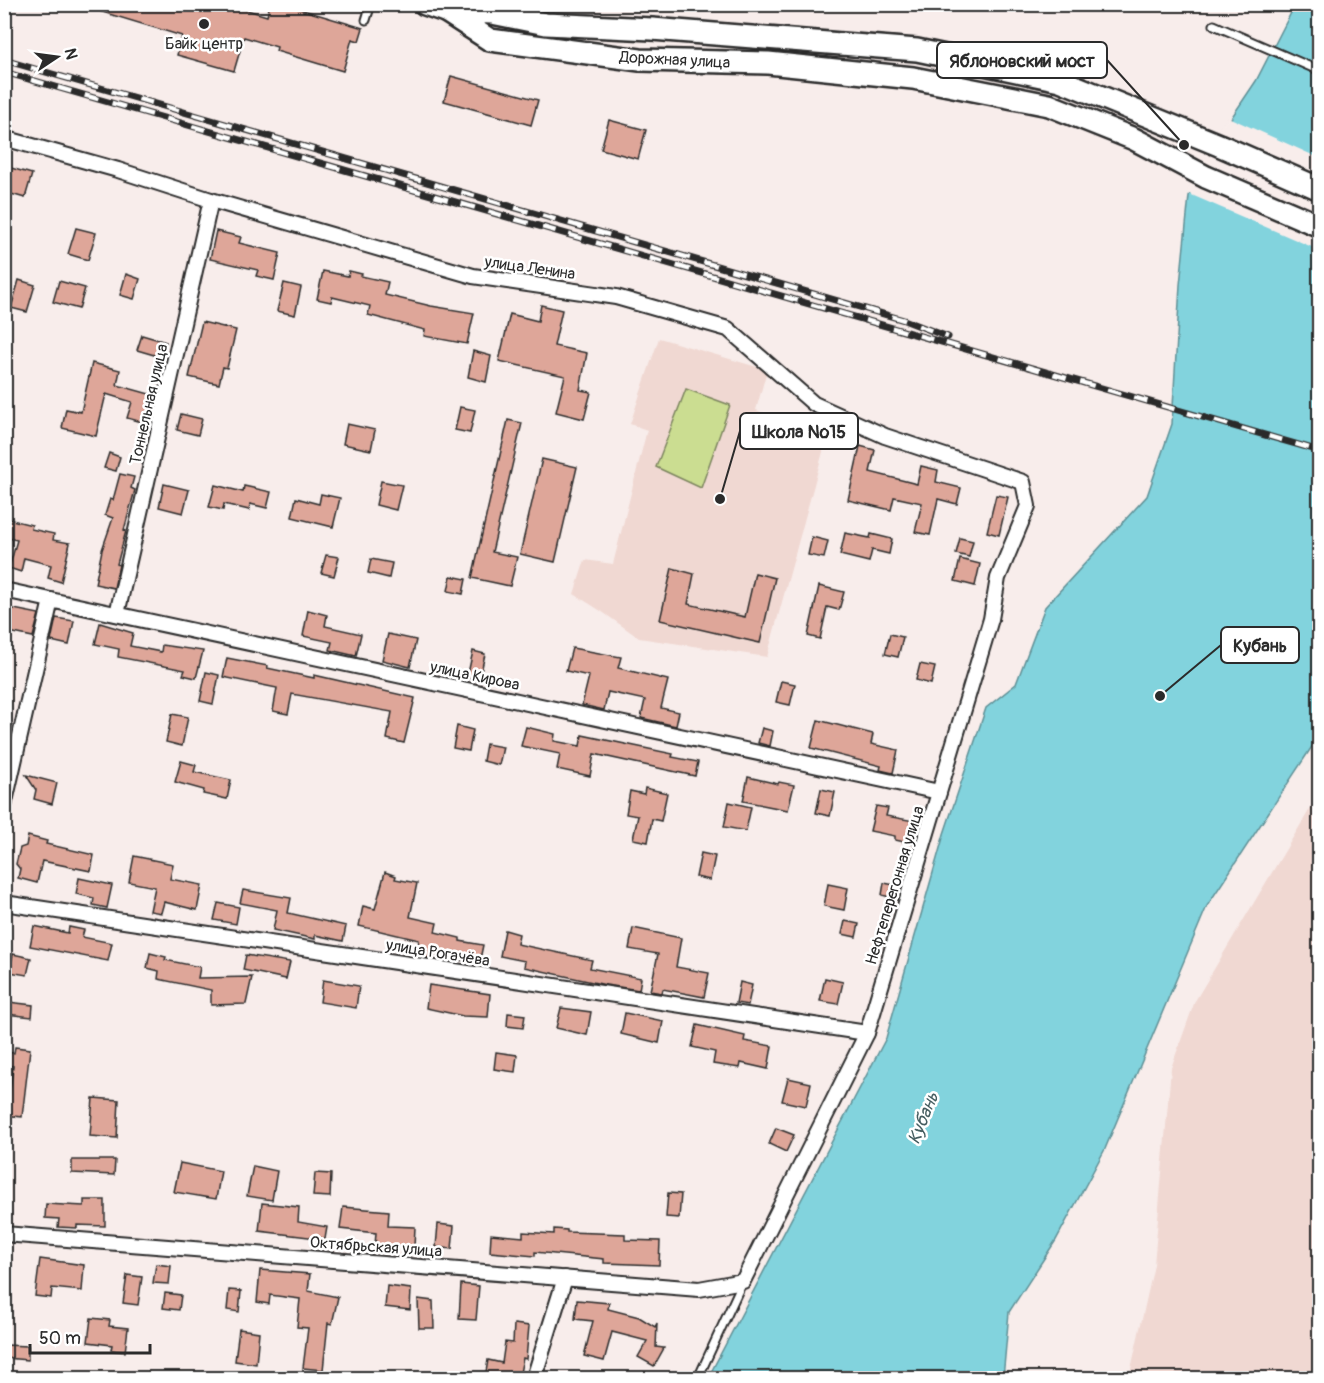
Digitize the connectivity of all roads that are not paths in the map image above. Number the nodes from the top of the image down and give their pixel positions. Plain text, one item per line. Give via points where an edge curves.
1 (371, 4) edge
2 (435, 8) edge
3 (366, 20) dead end
4 (1214, 24) dead end
5 (1320, 71) edge
6 (4, 138) edge
7 (1320, 189) edge
8 (211, 200) junction
9 (1320, 226) edge
10 (1023, 482) joint
11 (4, 590) edge
12 (51, 600) junction
13 (117, 614) junction
14 (939, 792) junction
15 (4, 806) edge
16 (4, 903) edge
17 (867, 1034) junction
18 (4, 1234) edge
19 (565, 1278) junction
20 (743, 1281) junction
21 (534, 1378) edge
22 (698, 1378) edge

1 - 3 lane
2 - 7 main road, Дорожная улица via 492,13 546,24 917,50 1059,80
2 - 9 main road, Дорожная улица via 490,40 640,60 768,63 913,78 1049,105 1134,139 1206,177
4 - 5 lane
6 - 8 street, улица Ленина
8 - 10 street, улица Ленина via 473,276 616,297 728,329 814,404 885,436
8 - 13 street, Тоннельная улица
10 - 14 street, Нефтеперегонная улица via 1028,506 998,578 991,619
11 - 12 street, улица Кирова
12 - 13 street, улица Кирова
12 - 15 street
13 - 14 street, улица Кирова
14 - 17 street, Нефтеперегонная улица
16 - 17 street, улица Рогачёва
17 - 20 street, Нефтеперегонная улица
18 - 19 street, Октябрьская улица
19 - 20 street, Октябрьская улица via 699,1289
19 - 21 street
20 - 22 lane

